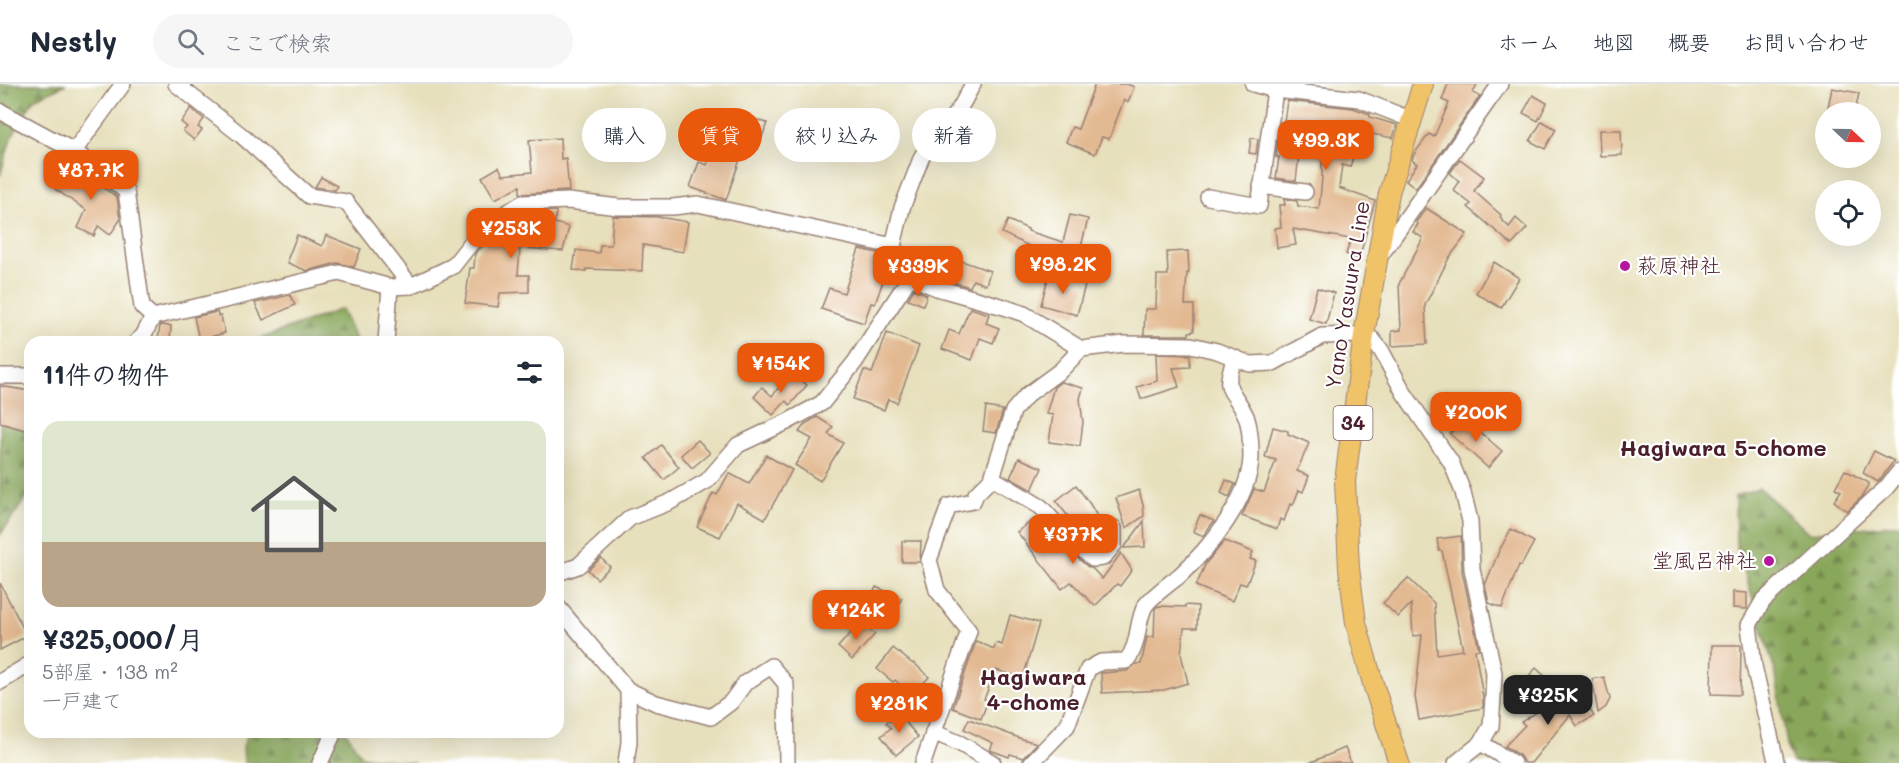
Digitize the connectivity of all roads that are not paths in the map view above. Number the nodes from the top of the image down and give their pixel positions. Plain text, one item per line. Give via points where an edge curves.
1 (123, 84) edge
2 (176, 84) edge
3 (973, 84) edge
4 (1253, 84) edge
5 (1423, 84) edge
6 (1500, 84) edge
7 (1275, 90) junction
8 (1336, 90) edge
9 (0, 111) edge
10 (1412, 120) junction
11 (74, 151) junction
12 (1261, 186) junction
13 (1305, 192) dead end
14 (1208, 197) dead end
15 (893, 246) junction
16 (1376, 262) junction
17 (910, 277) junction
18 (411, 286) junction
19 (390, 287) junction
20 (153, 317) junction
21 (1364, 335) junction
22 (143, 336) edge
23 (386, 336) edge
24 (1081, 349) junction
25 (1235, 358) junction
26 (0, 376) edge
27 (24, 376) edge
28 (1899, 472) edge
29 (992, 478) junction
30 (1113, 528) dead end
31 (564, 571) edge
32 (564, 615) edge
33 (24, 668) edge
34 (0, 682) edge
35 (628, 690) junction
36 (933, 732) junction
37 (331, 738) edge
38 (1480, 743) junction
39 (1776, 761) dead end
40 (320, 763) edge
41 (626, 763) edge
42 (787, 763) edge
43 (923, 763) edge
44 (993, 763) edge
45 (1031, 763) edge
46 (1399, 763) edge
47 (1456, 763) edge
48 (1513, 763) edge

1 - 11 street
2 - 18 street via 309,196 346,202
3 - 15 street via 960,108 922,156 902,208
4 - 7 street
5 - 10 main road, Yano Yasuura Line / 34
6 - 16 street
7 - 8 street
7 - 12 street
8 - 10 street
9 - 11 street
10 - 16 main road, Yano Yasuura Line / 34 via 1389,194
11 - 20 street via 126,190 142,307
12 - 13 street
12 - 14 street via 1258,206
15 - 17 street
15 - 18 street via 698,204 619,207 568,201 522,203 483,228 453,266
16 - 21 main road, Yano Yasuura Line / 34
17 - 24 street via 1018,312
17 - 31 street via 855,362 822,403 738,445 707,481 630,518 578,566
18 - 19 street
19 - 20 street via 339,273
19 - 23 street
20 - 22 street
21 - 25 street via 1322,336 1273,363 1250,364
21 - 38 street via 1381,350 1450,462 1463,492 1470,521 1472,569 1494,673 1491,726
21 - 46 main road, Yano Yasuura Line / 34 via 1345,481 1349,568 1356,623
24 - 25 street via 1124,344 1191,345
24 - 29 street via 1012,411
25 - 45 street via 1227,378 1246,418 1251,458 1243,491 1220,533 1145,606 1132,654 1126,661 1101,662 1088,669 1067,726
26 - 27 street
28 - 39 street via 1763,602 1749,625 1754,666
29 - 30 street via 1041,507 1093,559 1103,558 1114,545
29 - 36 street via 973,501 949,506 929,560 937,590 969,631
32 - 35 street
33 - 34 street
35 - 41 street via 630,742
35 - 42 street via 656,703 711,717 731,702 745,683 771,666 786,684
36 - 43 street
36 - 44 street
37 - 40 street
38 - 47 street
38 - 48 street

